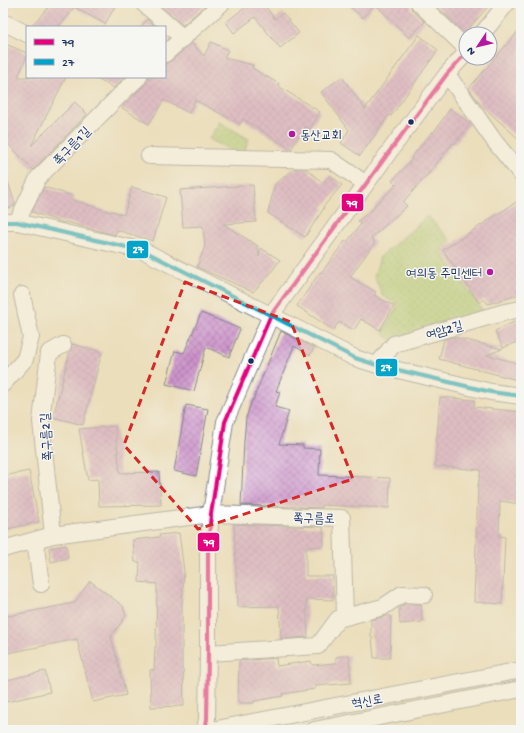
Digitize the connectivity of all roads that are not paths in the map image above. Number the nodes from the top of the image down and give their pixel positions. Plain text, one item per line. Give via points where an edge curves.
1 (143, 3) edge
2 (222, 3) edge
3 (419, 3) edge
4 (508, 3) edge
5 (3, 22) edge
6 (489, 26) edge
7 (24, 32) edge
8 (3, 35) edge
9 (183, 38) junction
10 (458, 40) edge
11 (166, 53) edge
12 (458, 62) edge
13 (448, 74) junction
14 (138, 78) edge
15 (149, 156) dead end
16 (521, 174) edge
17 (366, 184) junction
18 (10, 222) edge
19 (22, 295) dead end
20 (521, 309) edge
21 (271, 315) junction
22 (63, 345) dead end
23 (377, 365) junction
24 (3, 384) edge
25 (521, 396) edge
26 (211, 514) junction
27 (53, 535) junction
28 (35, 540) junction
29 (3, 549) edge
30 (41, 584) dead end
31 (424, 595) dead end
32 (345, 617) junction
33 (208, 653) junction
34 (521, 670) edge
35 (521, 689) edge
36 (205, 730) edge
37 (212, 730) edge
38 (314, 730) edge

1 - 9 street
2 - 9 street
3 - 10 street
4 - 6 street
5 - 7 street
7 - 8 street
9 - 11 street
12 - 13 street
13 - 16 street via 495,142
13 - 17 street
14 - 18 street, 쪽구름1길 via 38,178
15 - 17 street via 331,160
17 - 21 street
18 - 21 street, 쪽구름1길 via 144,251
19 - 24 street via 31,337 25,359
20 - 23 street, 여암2길 via 394,344
21 - 23 street, 쪽구름1길 via 355,358
21 - 26 street via 225,422
22 - 27 street, 쪽구름2길 via 49,353 41,421
23 - 25 street, 쪽구름1길 via 491,392
26 - 27 street
26 - 32 street, 쪽구름로 via 342,518
26 - 33 street via 208,548
27 - 28 street
28 - 29 street
28 - 30 street
31 - 32 street via 402,594 383,606
32 - 33 street via 338,619 318,646
33 - 36 street
34 - 37 street, 혁신로
35 - 38 street, 혁신로

